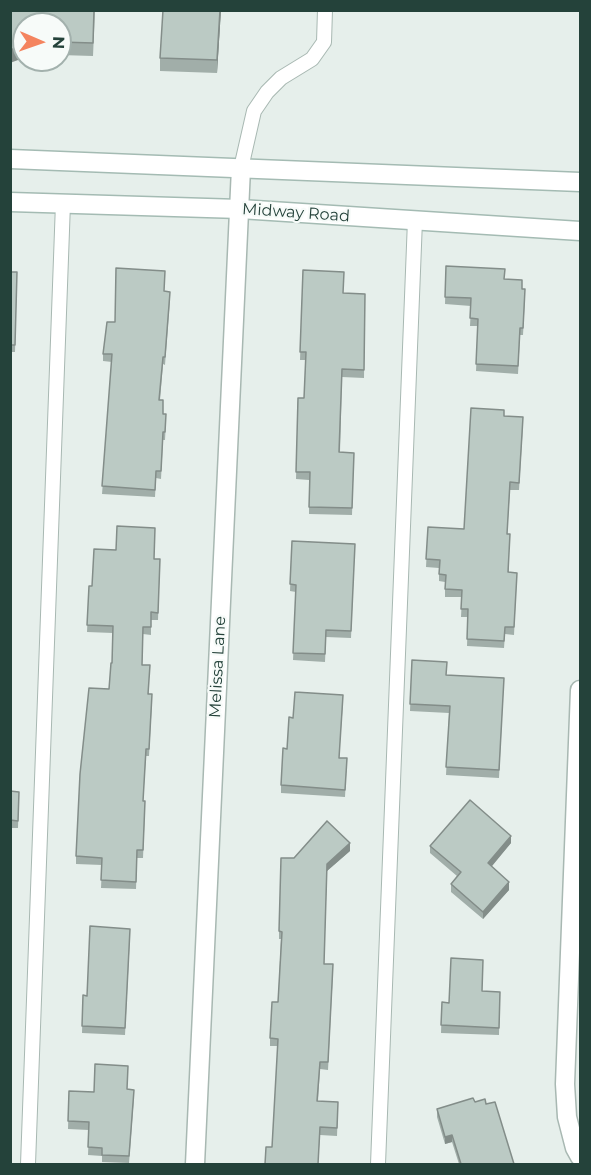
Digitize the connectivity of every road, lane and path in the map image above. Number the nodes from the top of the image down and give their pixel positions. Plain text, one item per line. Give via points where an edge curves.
1 (325, 10) edge
2 (10, 159) edge
3 (241, 168) junction
4 (580, 182) edge
5 (10, 202) edge
6 (63, 203) junction
7 (240, 209) junction
8 (415, 220) junction
9 (580, 231) edge
10 (580, 690) edge
11 (580, 1157) edge
12 (28, 1164) edge
13 (195, 1164) edge
14 (378, 1164) edge

1 - 3 lane via 324,42 312,59 280,78 254,111
2 - 3 street
3 - 4 street
3 - 7 street, Melissa Lane
5 - 6 street, Midway Road
6 - 7 street, Midway Road
6 - 12 lane
7 - 8 street, Midway Road
7 - 13 street, Melissa Lane
8 - 9 street, Midway Road
8 - 14 lane
10 - 11 street via 565,1084 567,1117

